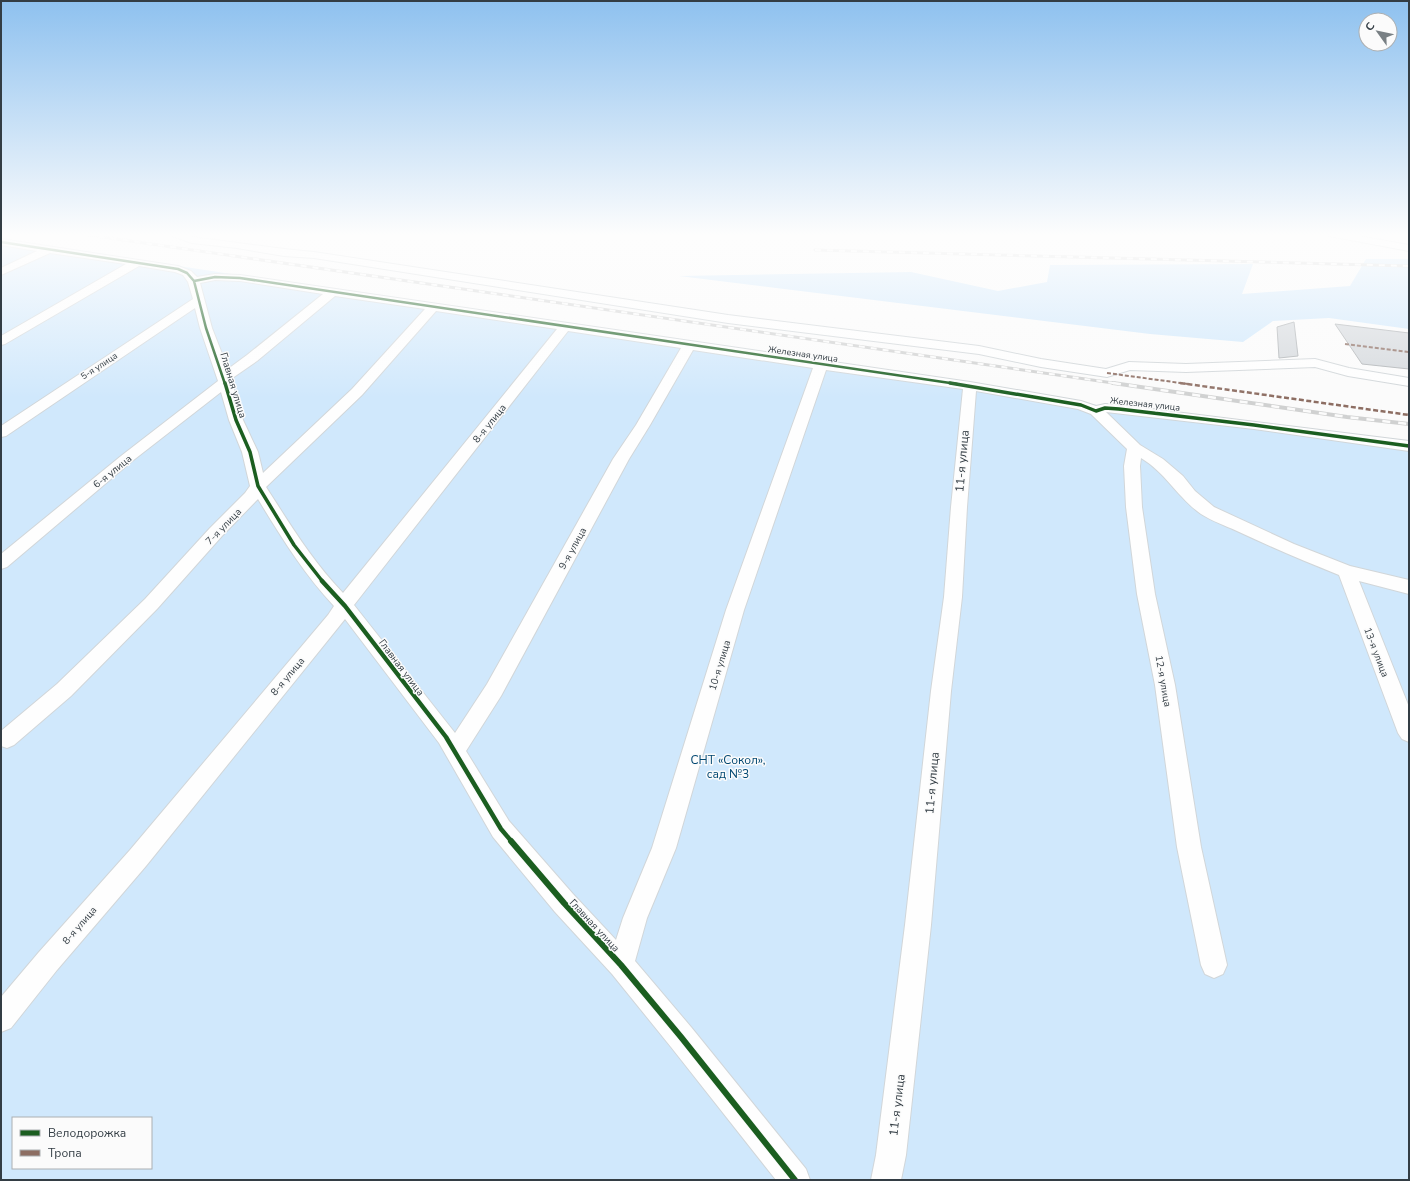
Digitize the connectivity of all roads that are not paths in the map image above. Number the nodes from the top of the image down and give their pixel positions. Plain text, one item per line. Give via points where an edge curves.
1 (93, 288) edge
2 (195, 288) edge
3 (306, 288) edge
4 (523, 288) edge
5 (332, 292) junction
6 (198, 301) junction
7 (434, 306) junction
8 (565, 327) junction
9 (1, 341) edge
10 (689, 345) junction
11 (821, 365) junction
12 (225, 380) junction
13 (1409, 382) edge
14 (970, 386) junction
15 (1096, 411) junction
16 (1, 433) edge
17 (1409, 446) edge
18 (1135, 448) junction
19 (258, 486) junction
20 (1, 563) edge
21 (1346, 571) junction
22 (1409, 587) edge
23 (345, 606) junction
24 (1409, 733) edge
25 (7, 739) dead end
26 (454, 750) junction
27 (621, 965) junction
28 (1214, 965) dead end
29 (1, 1018) edge
30 (795, 1180) edge
31 (886, 1180) edge

1 - 9 street
2 - 6 street, Главная улица
3 - 5 street, Железная улица
4 - 13 street via 728,319 979,350 1107,373 1128,366 1186,368 1315,363 1348,372
5 - 7 street, Железная улица
5 - 12 street, 6-я улица
6 - 12 street, Главная улица
6 - 16 street, 5-я улица
7 - 8 street, Железная улица
7 - 19 street, 7-я улица via 357,392
8 - 10 street, Железная улица
8 - 23 street, 8-я улица via 365,577
10 - 11 street, Железная улица
10 - 26 street, 9-я улица via 621,459 494,690
11 - 14 street, Железная улица
11 - 27 street, 10-я улица via 735,610 664,848 635,918
12 - 19 street, Главная улица via 236,420 250,452
12 - 20 street, 6-я улица
14 - 15 street, Железная улица via 1081,405
14 - 31 street, 11-я улица via 960,483 953,597 918,925
15 - 17 street, Железная улица via 1105,408 1119,409
15 - 18 street
18 - 21 street via 1158,462 1208,511 1288,548
18 - 28 street, 12-я улица via 1132,466 1134,507 1146,594 1165,685 1189,847
19 - 23 street, Главная улица via 294,545
19 - 25 street, 7-я улица via 251,497 151,604 64,690
21 - 22 street
21 - 24 street, 13-я улица
23 - 26 street, Главная улица
23 - 29 street, 8-я улица via 138,858
26 - 27 street, Главная улица via 502,829 564,903
27 - 30 street, Главная улица

